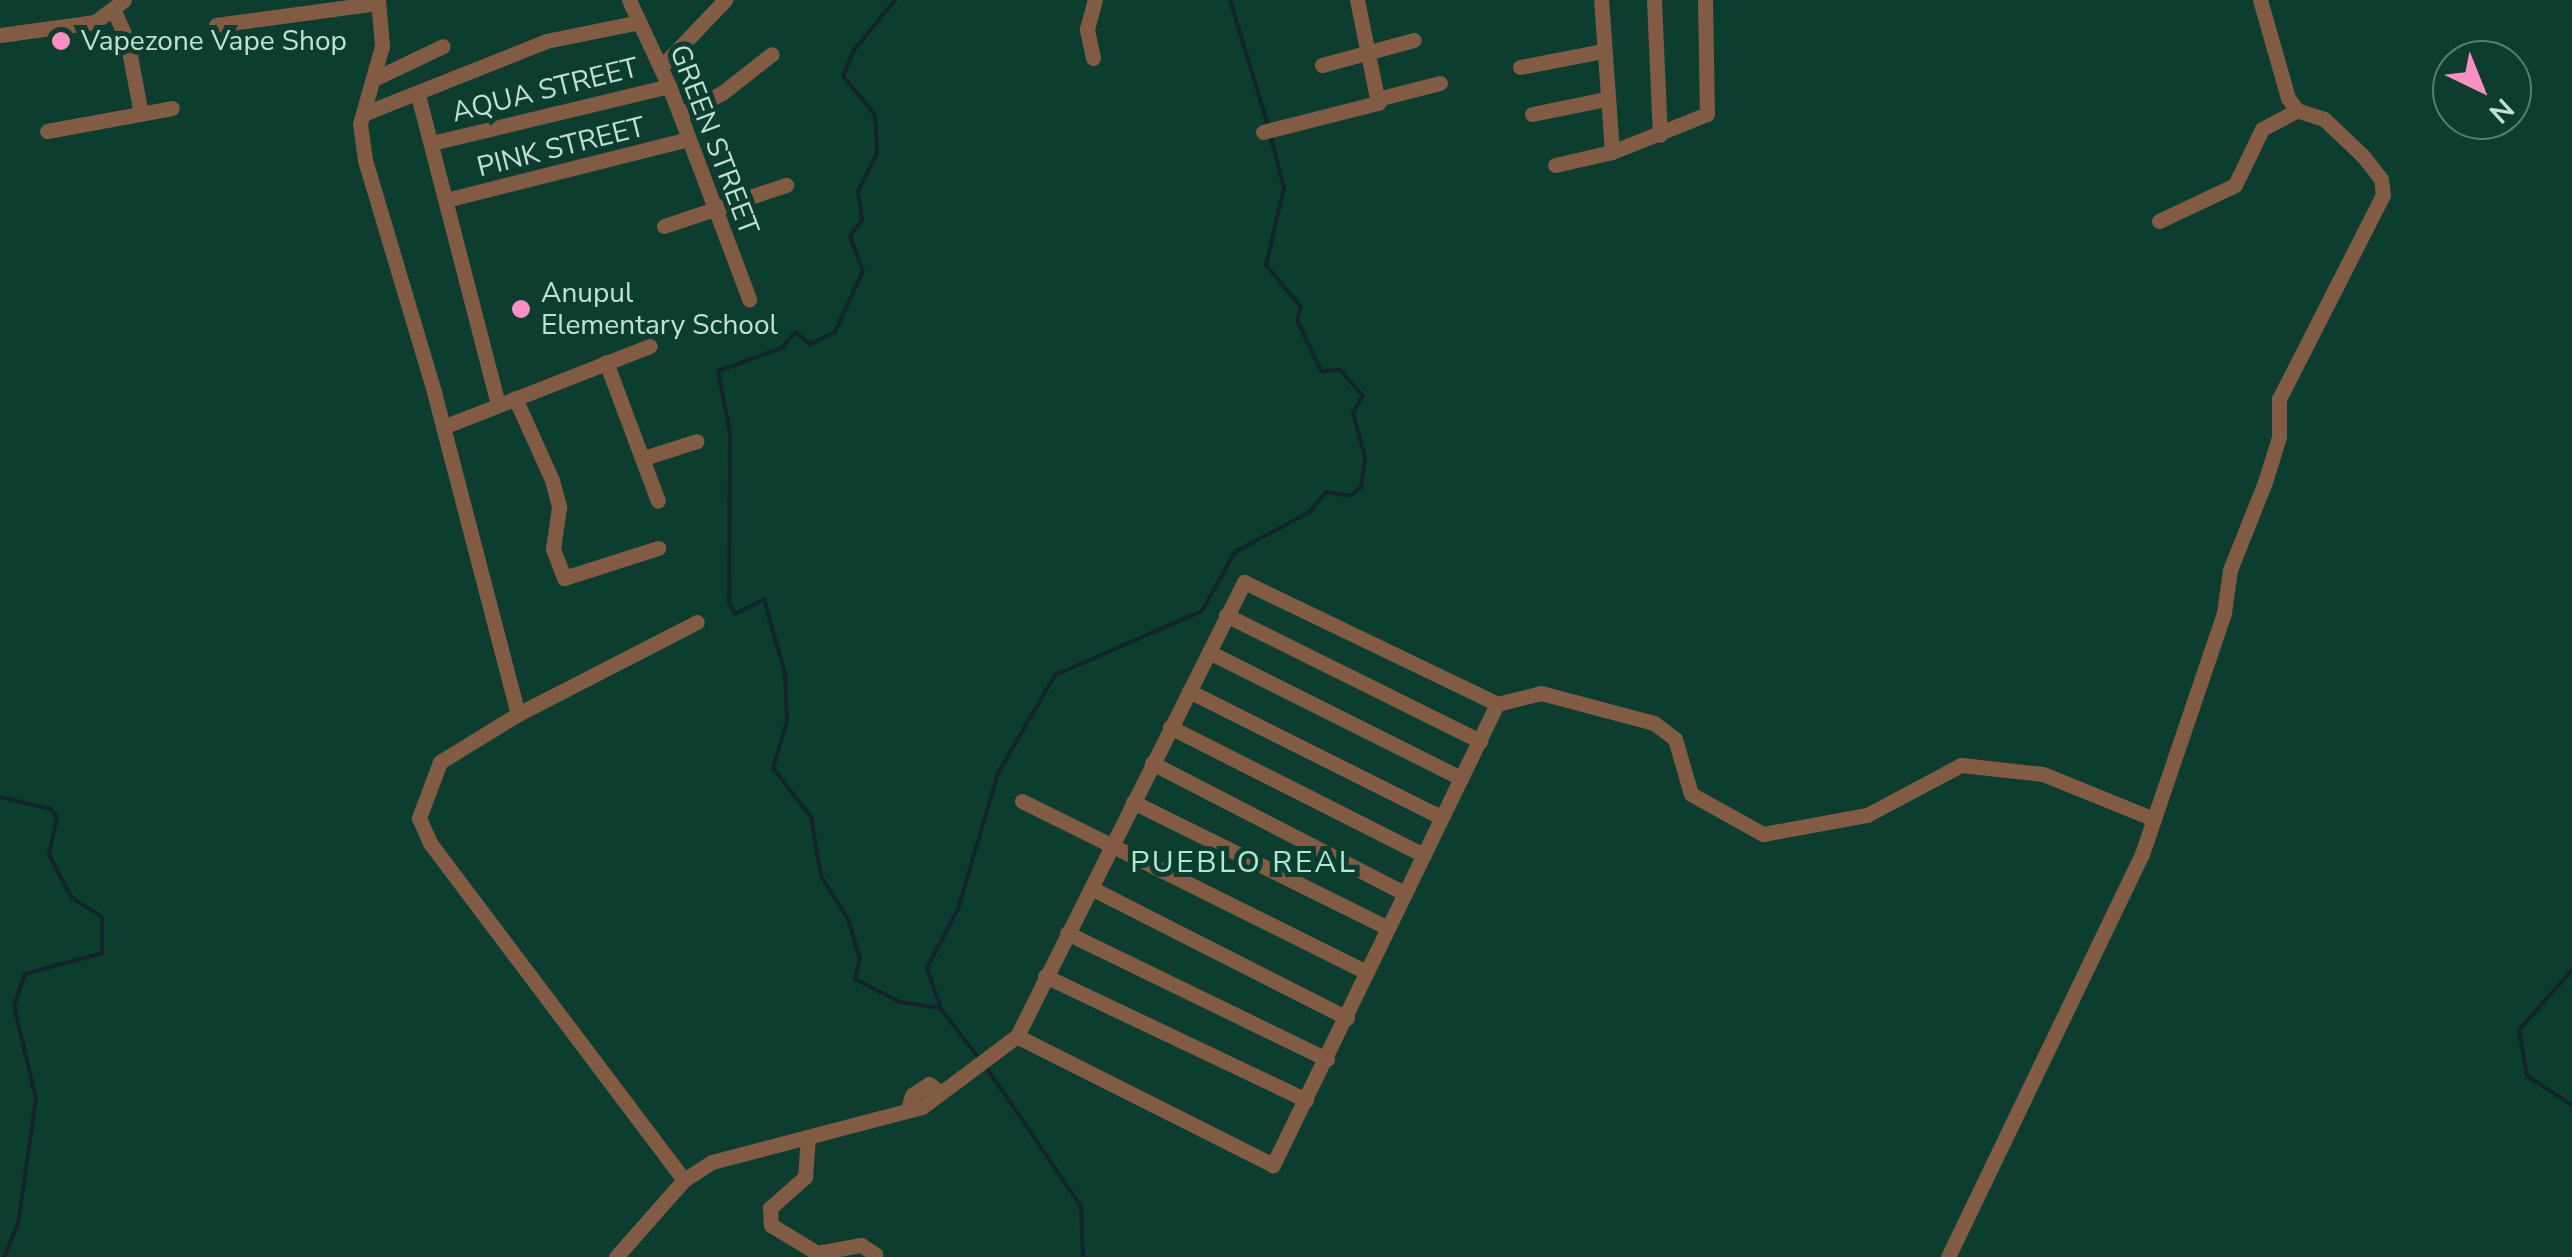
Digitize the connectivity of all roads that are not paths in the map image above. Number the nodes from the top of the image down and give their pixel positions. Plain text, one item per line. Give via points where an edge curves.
1 (630, 0) edge
2 (725, 0) edge
3 (1094, 0) edge
4 (1357, 0) edge
5 (1602, 0) edge
6 (1654, 0) edge
7 (1706, 0) edge
8 (2260, 0) edge
9 (378, 2) edge
10 (119, 6) edge
11 (639, 22) junction
12 (216, 25) dead end
13 (0, 35) edge
14 (175, 40) dead end
15 (1414, 40) dead end
16 (443, 46) dead end
17 (129, 48) junction
18 (1369, 51) junction
19 (1603, 51) junction
20 (772, 54) dead end
21 (1093, 58) dead end
22 (1322, 66) dead end
23 (660, 67) junction
24 (1520, 67) dead end
25 (374, 79) junction
26 (1440, 84) dead end
27 (670, 86) junction
28 (418, 95) junction
29 (1381, 98) junction
30 (1606, 99) junction
31 (172, 108) dead end
32 (2297, 110) junction
33 (140, 114) junction
34 (364, 114) junction
35 (680, 114) junction
36 (1532, 114) dead end
37 (1270, 130) dead end
38 (47, 131) dead end
39 (1660, 136) junction
40 (688, 139) junction
41 (432, 143) junction
42 (1612, 152) junction
43 (1555, 165) dead end
44 (786, 184) dead end
45 (446, 200) junction
46 (715, 211) junction
47 (2158, 220) dead end
48 (664, 226) dead end
49 (749, 300) dead end
50 (650, 346) dead end
51 (606, 362) junction
52 (514, 398) junction
53 (498, 405) junction
54 (444, 427) junction
55 (697, 442) dead end
56 (646, 458) junction
57 (658, 501) dead end
58 (658, 548) dead end
59 (1226, 615) junction
60 (697, 622) dead end
61 (1209, 652) junction
62 (1189, 691) junction
63 (1497, 704) junction
64 (518, 714) junction
65 (1170, 727) junction
66 (1480, 741) junction
67 (1152, 763) junction
68 (1461, 778) junction
69 (1022, 801) dead end
70 (1133, 802) junction
71 (1441, 817) junction
72 (2154, 819) junction
73 (1112, 846) junction
74 (1423, 855) junction
75 (1091, 888) junction
76 (1404, 893) junction
77 (1388, 928) junction
78 (1067, 933) junction
79 (1368, 972) junction
80 (1045, 976) junction
81 (1347, 1018) junction
82 (1018, 1032) junction
83 (1327, 1059) junction
84 (1306, 1100) junction
85 (808, 1136) junction
86 (684, 1180) junction
87 (875, 1254) dead end
88 (616, 1257) edge
89 (1948, 1257) edge

1 - 11 street, GREEN STREET
2 - 23 street
3 - 21 street via 1087,28
4 - 18 street
5 - 19 street
6 - 39 street
7 - 39 street via 1710,110
8 - 32 street via 2274,64
9 - 12 street
9 - 25 street via 382,46
10 - 13 street via 95,22
10 - 17 street
11 - 23 street, GREEN STREET
11 - 28 street via 546,41
14 - 17 street
15 - 18 street
16 - 25 street
17 - 33 street
18 - 22 street
18 - 29 street
19 - 24 street
19 - 30 street
20 - 35 street via 722,93
23 - 27 street, GREEN STREET
25 - 34 street
26 - 29 street
27 - 35 street, GREEN STREET
27 - 41 street, AQUA STREET
28 - 34 street
28 - 41 street
29 - 37 street via 1370,109
30 - 36 street
30 - 42 street
31 - 33 street
32 - 47 street via 2262,128 2234,186
32 - 72 street via 2324,119 2362,155 2380,179 2382,195 2279,399 2274,452 2230,570 2224,613
33 - 38 street
34 - 54 street via 365,160
35 - 40 street, GREEN STREET
39 - 42 street
40 - 45 street, PINK STREET
40 - 46 street, GREEN STREET
41 - 45 street
42 - 43 street
44 - 46 street
45 - 53 street
46 - 48 street
46 - 49 street, GREEN STREET
50 - 51 street
51 - 52 street
51 - 56 street
52 - 53 street
52 - 58 street via 552,480 558,507 553,548 564,578
53 - 54 street
54 - 64 street
55 - 56 street
56 - 57 street
59 - 61 street
59 - 63 street via 1248,581
59 - 66 street
60 - 64 street
61 - 62 street
61 - 68 street
62 - 65 street
62 - 71 street
63 - 66 street
63 - 72 street via 1541,692 1654,723 1675,739 1691,794 1763,834 1868,815 1961,765 2043,774
64 - 86 street via 440,762 420,807 422,832
65 - 67 street
65 - 74 street
66 - 68 street
67 - 70 street
67 - 76 street
68 - 71 street
69 - 73 street
70 - 73 street
70 - 77 street
71 - 74 street
72 - 89 street
73 - 75 street
73 - 79 street
74 - 76 street
75 - 78 street
75 - 81 street
76 - 77 street
77 - 79 street
78 - 80 street
78 - 83 street
79 - 81 street
80 - 82 street
80 - 84 street
81 - 83 street
82 - 84 street via 1273,1164
82 - 85 street via 922,1106
83 - 84 street
85 - 86 street via 726,1156
85 - 87 street via 805,1177 770,1208 771,1226 817,1253 862,1246
86 - 88 street

